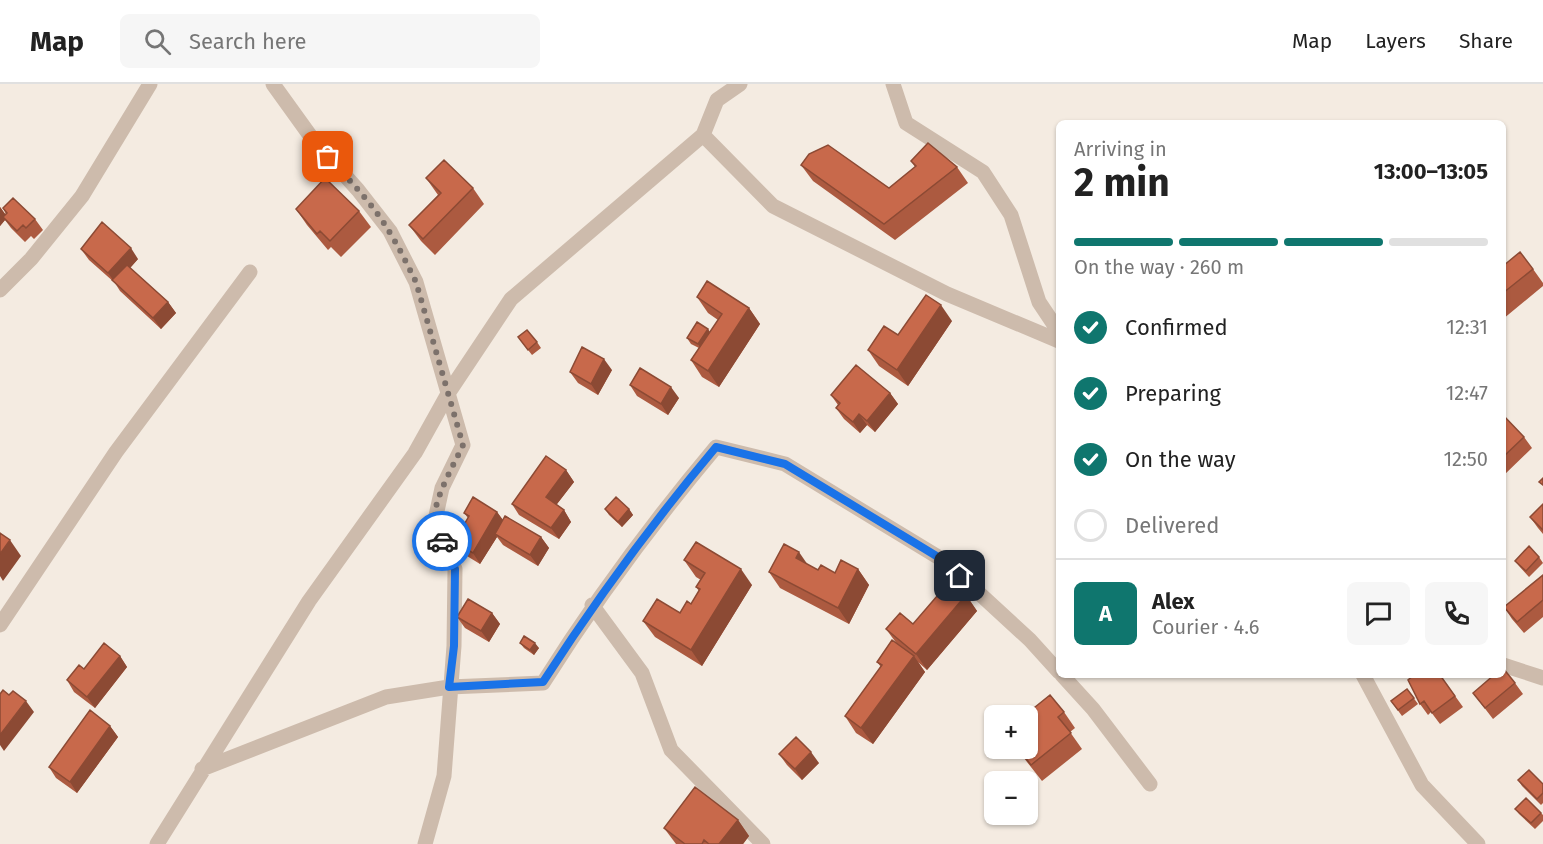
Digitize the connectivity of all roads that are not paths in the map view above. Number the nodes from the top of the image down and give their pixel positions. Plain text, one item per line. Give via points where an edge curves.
1 (150, 84) edge
2 (273, 84) edge
3 (740, 84) edge
4 (893, 84) edge
5 (703, 135) junction
6 (250, 272) dead end
7 (0, 290) edge
8 (1056, 328) edge
9 (1056, 340) edge
10 (449, 392) junction
11 (592, 605) junction
12 (0, 625) edge
13 (1506, 666) edge
14 (1056, 669) edge
15 (1065, 678) edge
16 (1365, 678) edge
17 (1543, 678) edge
18 (449, 687) junction
19 (202, 769) junction
20 (1150, 784) dead end
21 (157, 844) edge
22 (425, 844) edge
23 (763, 844) edge
24 (1478, 844) edge

1 - 7 street via 82,195 31,259
2 - 10 street via 314,141 390,231 416,282
3 - 5 street via 717,100
4 - 8 street via 906,123 983,172 1006,206 1039,302
5 - 9 street via 774,206 948,294
5 - 10 street via 511,299
6 - 12 street via 116,452
10 - 18 street via 463,445 442,488 434,525 455,569
10 - 19 street via 415,453 309,602
11 - 14 street via 658,516 716,447 785,464 943,560
11 - 18 street via 543,682
11 - 23 street via 642,673 671,750
13 - 17 street
15 - 20 street
16 - 24 street via 1422,785
18 - 19 street via 386,698
18 - 22 street via 444,776
19 - 21 street

